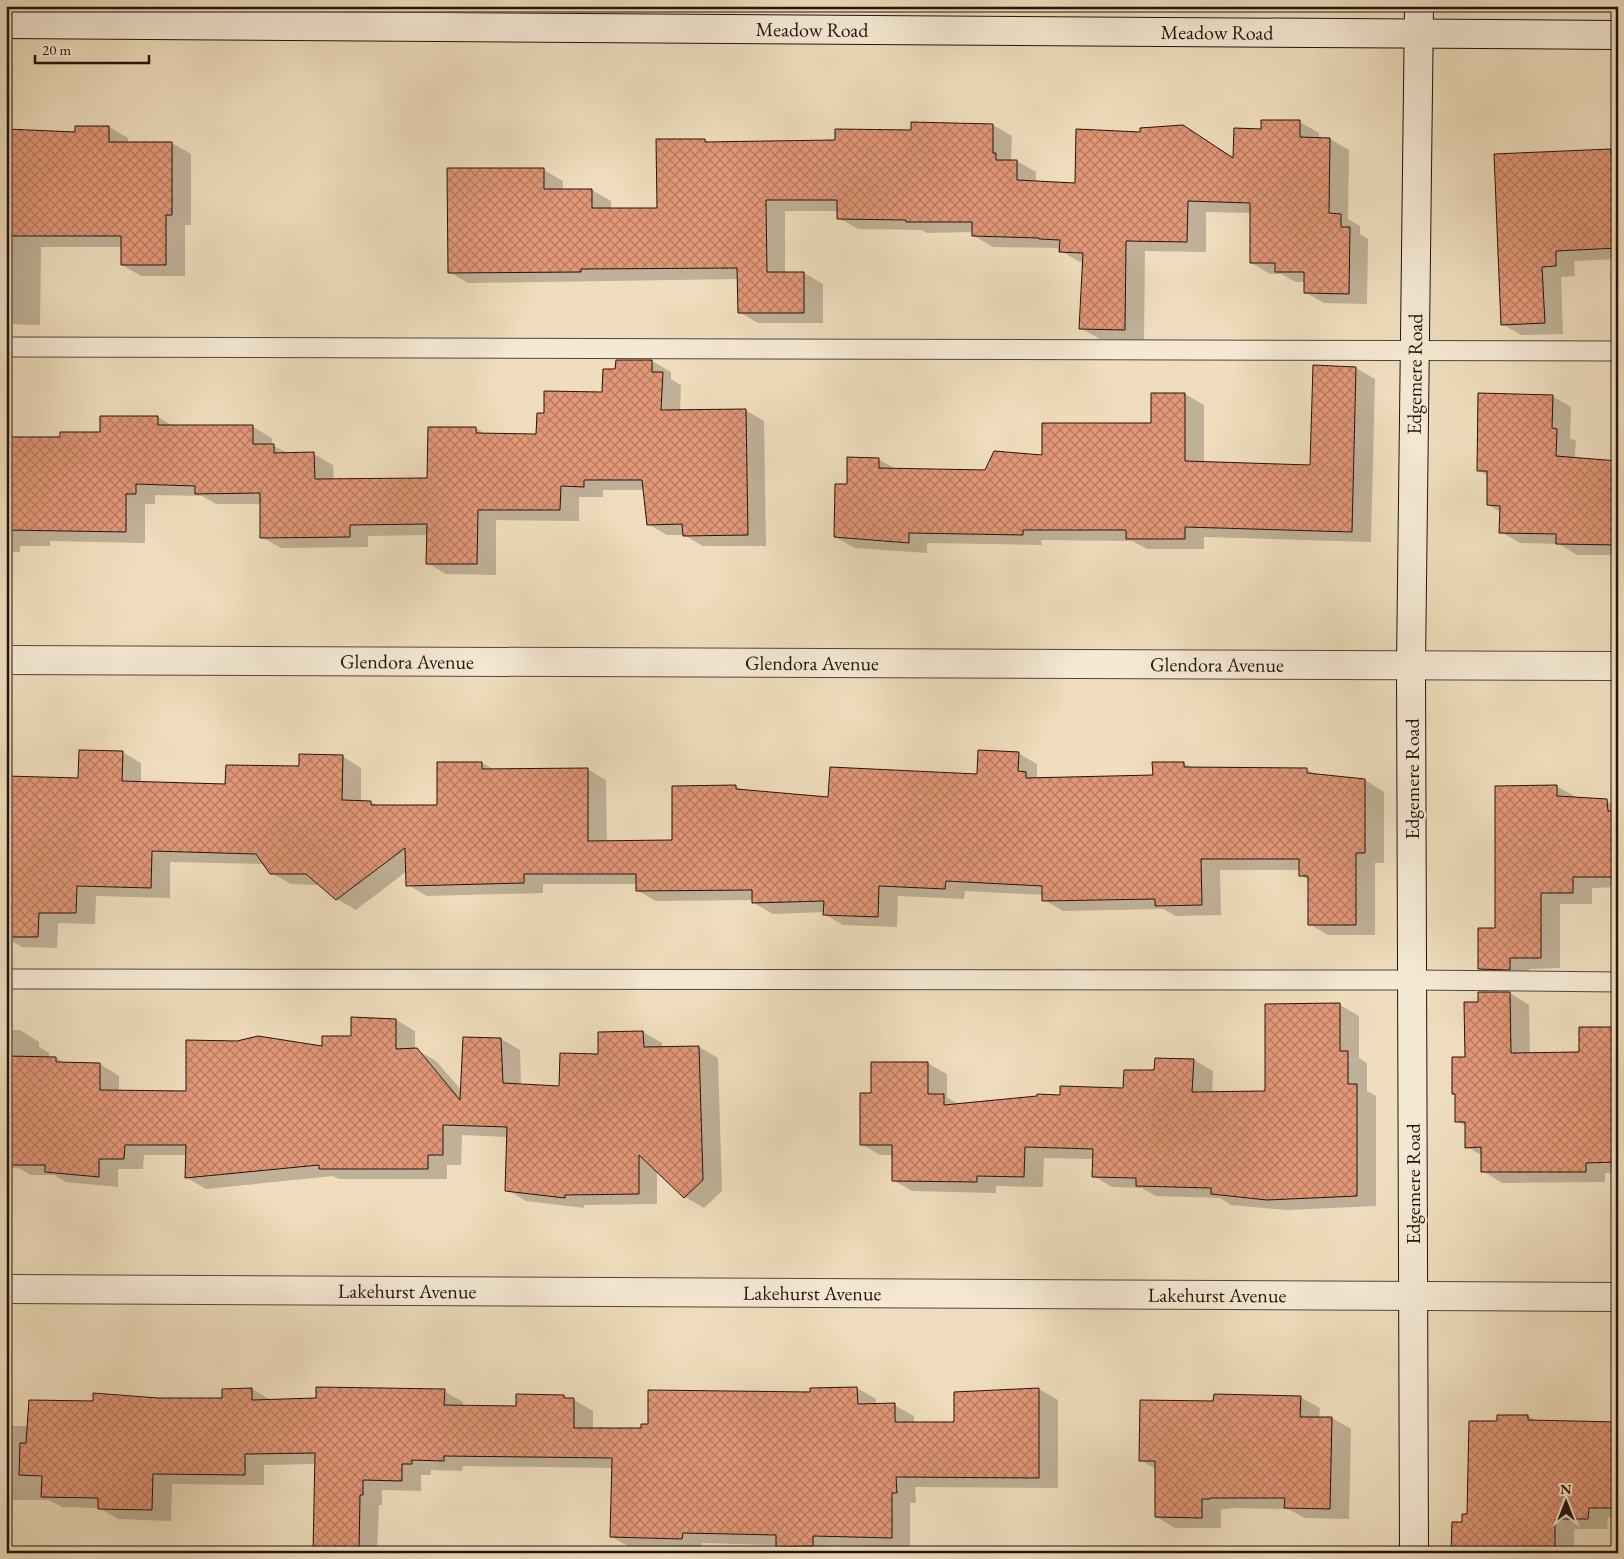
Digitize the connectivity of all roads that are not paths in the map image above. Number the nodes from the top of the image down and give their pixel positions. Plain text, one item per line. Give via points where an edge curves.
1 (1419, 6) edge
2 (6, 24) edge
3 (1418, 34) junction
4 (1618, 35) edge
5 (6, 347) edge
6 (1414, 351) junction
7 (1618, 352) edge
8 (6, 660) edge
9 (1411, 665) junction
10 (1618, 666) edge
11 (6, 979) edge
12 (1413, 980) junction
13 (1618, 982) edge
14 (6, 1289) edge
15 (1413, 1296) junction
16 (1618, 1297) edge
17 (1414, 1553) edge

1 - 3 street, Edgemere Road
2 - 3 street, Meadow Road
3 - 4 street, Meadow Road
3 - 6 street, Edgemere Road
5 - 6 lane
6 - 7 lane
6 - 9 street, Edgemere Road
8 - 9 street, Glendora Avenue
9 - 10 street, Glendora Avenue
9 - 12 street, Edgemere Road
11 - 12 lane
12 - 13 lane
12 - 15 street, Edgemere Road
14 - 15 street, Lakehurst Avenue
15 - 16 street, Lakehurst Avenue
15 - 17 street, Edgemere Road

